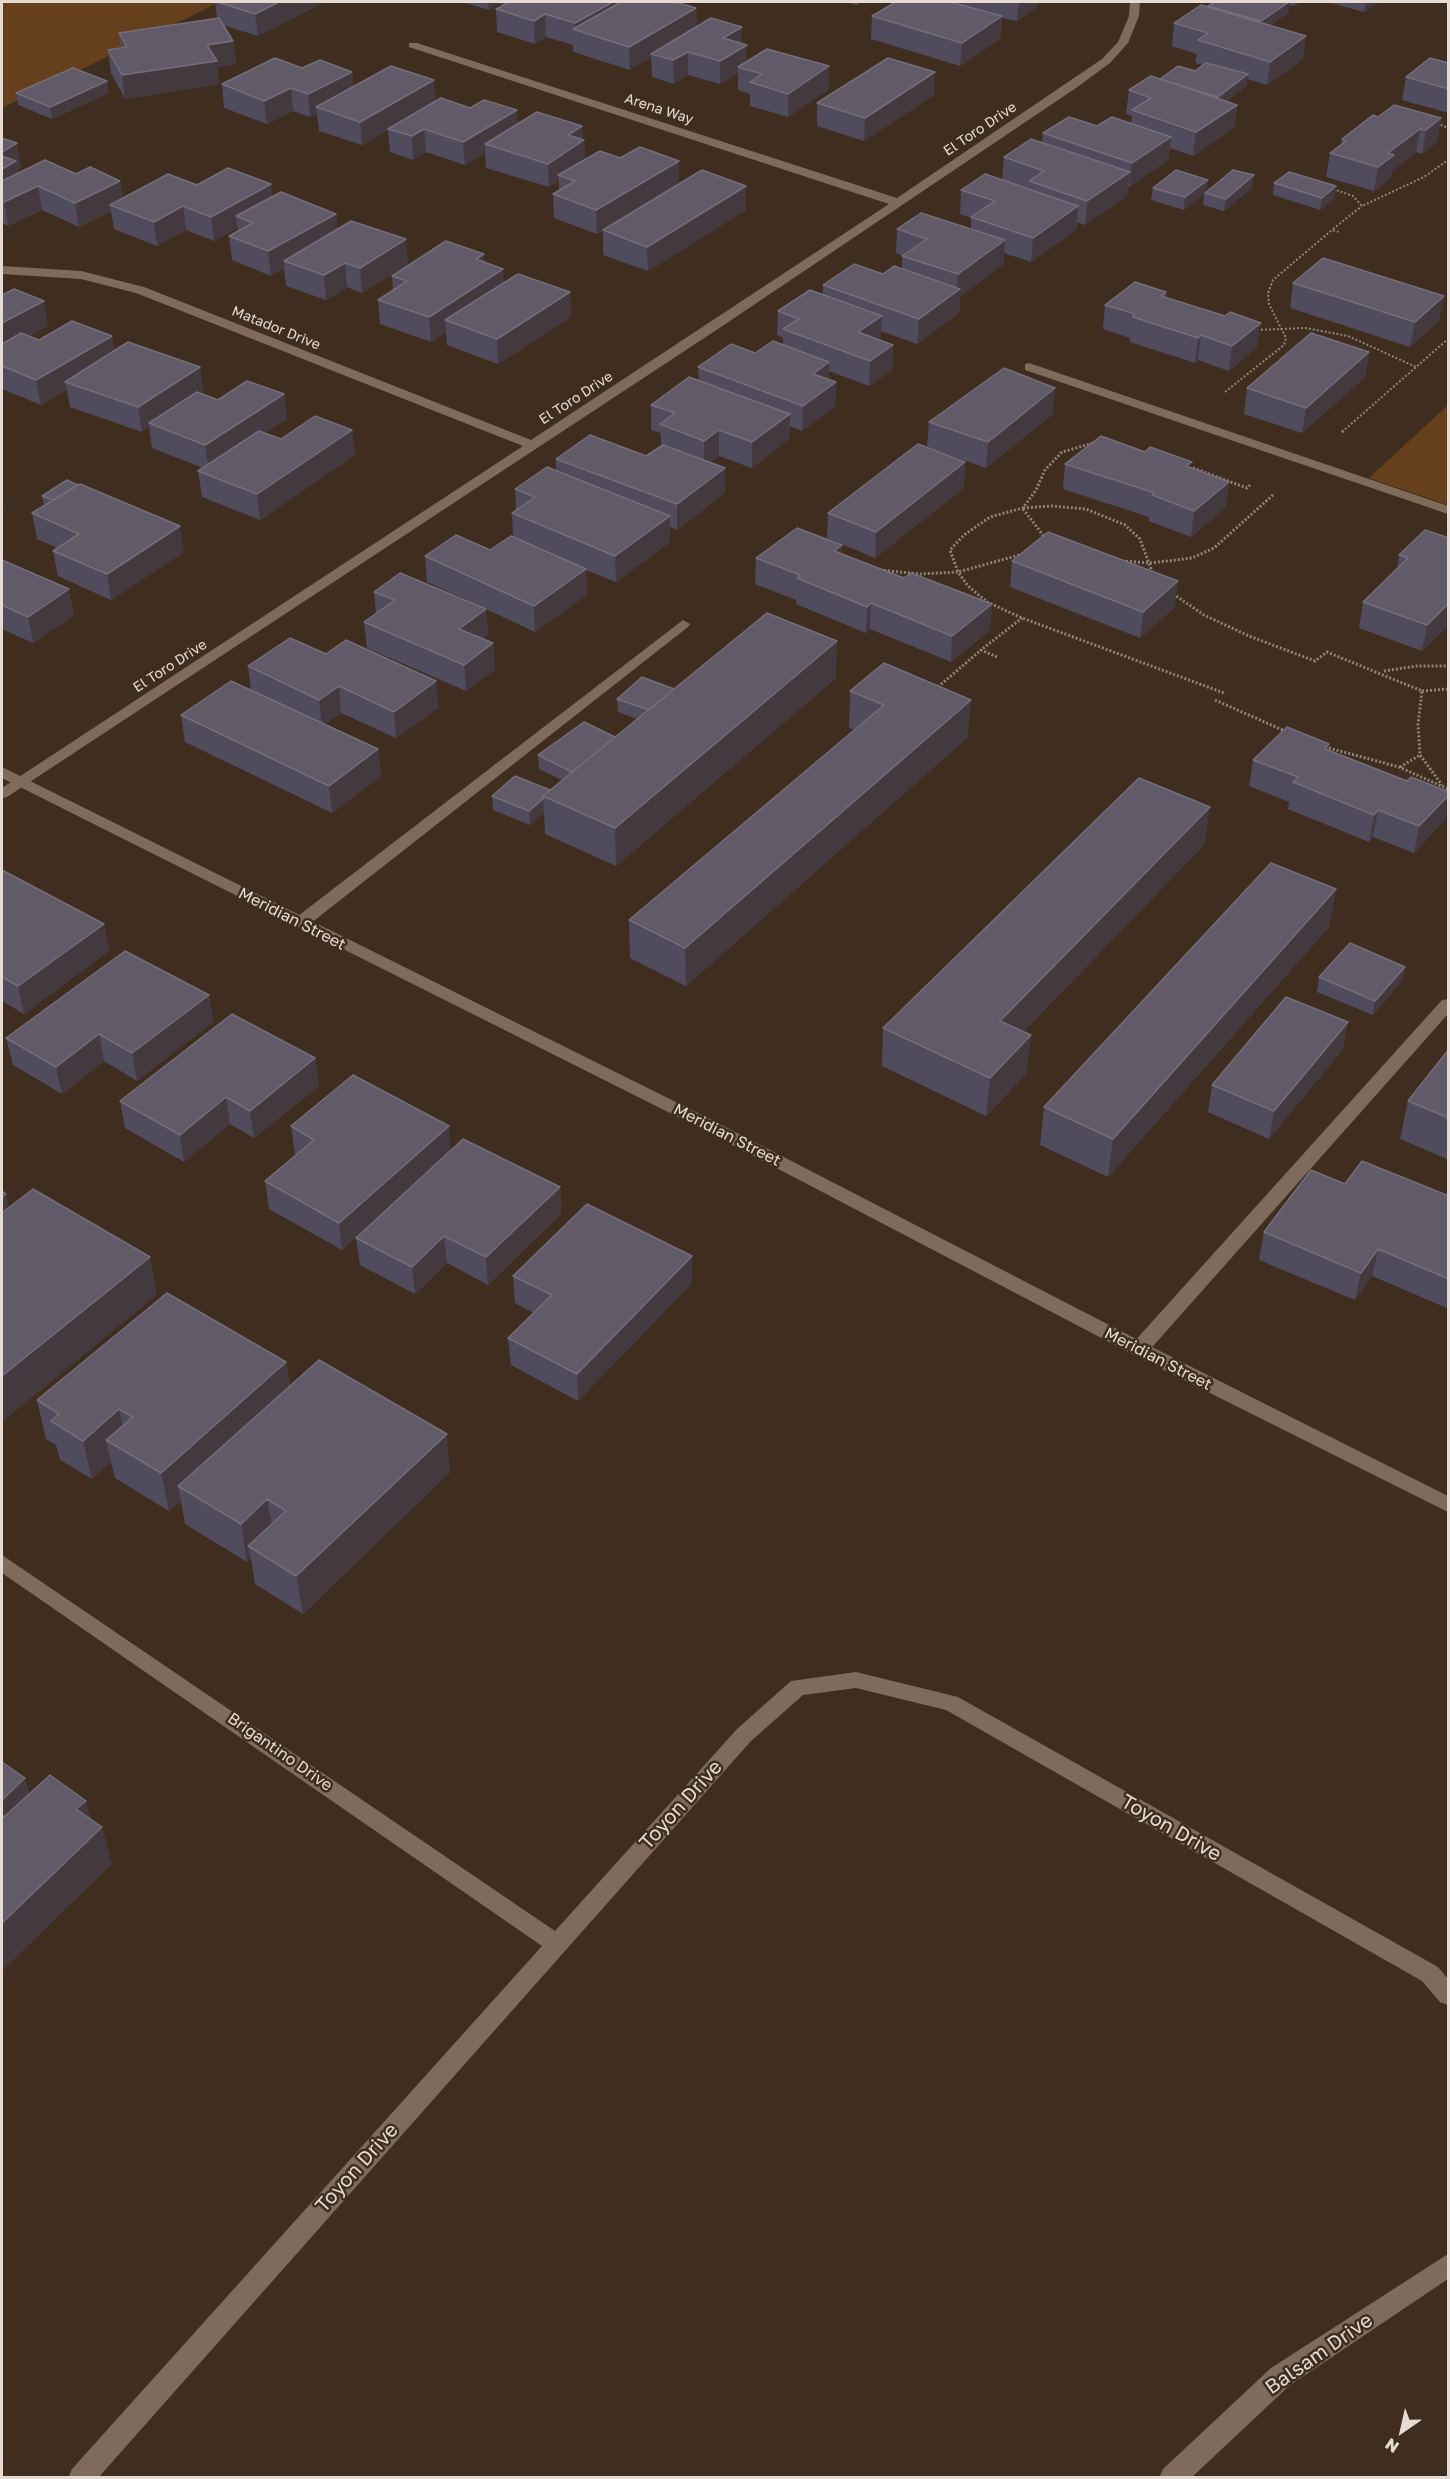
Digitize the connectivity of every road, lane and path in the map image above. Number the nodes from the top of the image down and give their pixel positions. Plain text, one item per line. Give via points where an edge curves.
1 (1135, 2) edge
2 (413, 45) dead end
3 (1435, 122) edge
4 (1449, 128) edge
5 (1449, 160) edge
6 (1329, 187) edge
7 (896, 202) junction
8 (1362, 206) junction
9 (1332, 230) junction
10 (1339, 232) dead end
11 (2, 270) edge
12 (1248, 329) edge
13 (1281, 329) junction
14 (1449, 339) edge
15 (1029, 367) dead end
16 (1416, 367) junction
17 (1164, 413) junction
18 (1101, 442) edge
19 (531, 445) junction
20 (1288, 455) junction
21 (1310, 462) junction
22 (1188, 466) edge
23 (1023, 508) junction
24 (1449, 510) edge
25 (1052, 547) edge
26 (1031, 552) edge
27 (1114, 561) edge
28 (1150, 562) junction
29 (871, 567) edge
30 (958, 572) junction
31 (1159, 579) edge
32 (1166, 587) edge
33 (1022, 618) junction
34 (683, 624) dead end
35 (981, 650) junction
36 (997, 657) dead end
37 (1449, 666) edge
38 (1382, 672) junction
39 (938, 687) edge
40 (1449, 689) edge
41 (1422, 691) junction
42 (1224, 693) dead end
43 (1215, 700) dead end
44 (1289, 732) edge
45 (1319, 744) edge
46 (1420, 755) junction
47 (1399, 767) junction
48 (2, 772) edge
49 (20, 782) junction
50 (1442, 785) junction
51 (1449, 789) edge
52 (2, 794) edge
53 (300, 923) junction
54 (1449, 1004) edge
55 (1139, 1349) junction
56 (1449, 1505) edge
57 (2, 1563) edge
58 (557, 1944) junction
59 (1449, 1995) edge
60 (1449, 2266) edge
61 (81, 2478) edge
62 (1172, 2478) edge

1 - 7 street, El Toro Drive via 1123,43 1106,61
2 - 7 street, Arena Way
3 - 4 path
5 - 8 path via 1407,187
6 - 8 path via 1353,196
7 - 19 street, El Toro Drive
8 - 9 path
9 - 10 path
9 - 13 path via 1273,280 1269,304
11 - 19 street, Matador Drive via 81,275 140,290
12 - 13 path
13 - 16 path via 1306,328 1348,336
13 - 17 path via 1286,338 1284,345 1223,394 1196,386
14 - 16 path
15 - 17 street
16 - 21 path
17 - 20 street
18 - 23 path via 1062,452 1045,470
19 - 49 street, El Toro Drive
20 - 21 street
20 - 22 path via 1247,488
21 - 24 street
21 - 28 path via 1214,548 1192,558
23 - 25 path
23 - 28 path via 1086,509 1125,525 1140,539
23 - 30 path via 990,517 964,535 950,550
26 - 30 path
27 - 28 path
28 - 31 path via 1151,572
29 - 30 path via 920,574
30 - 33 path via 987,602
32 - 38 path via 1204,615 1249,636 1315,661 1327,652
33 - 35 path
33 - 42 path
34 - 53 street
35 - 36 path
35 - 39 path
37 - 38 path
38 - 41 path
40 - 41 path
41 - 46 path
43 - 44 path
45 - 47 path
46 - 47 path
46 - 50 path
47 - 50 path
48 - 49 street, Meridian Street
49 - 52 street, El Toro Drive
49 - 53 street, Meridian Street
50 - 51 path
53 - 55 street, Meridian Street via 706,1124
54 - 55 street
55 - 56 street, Meridian Street
57 - 58 street, Brigantino Drive
58 - 59 street, Toyon Drive via 744,1735 775,1707 798,1687 856,1680 951,1703 1430,1974
58 - 61 street, Toyon Drive
60 - 62 street, Balsam Drive via 1280,2377

